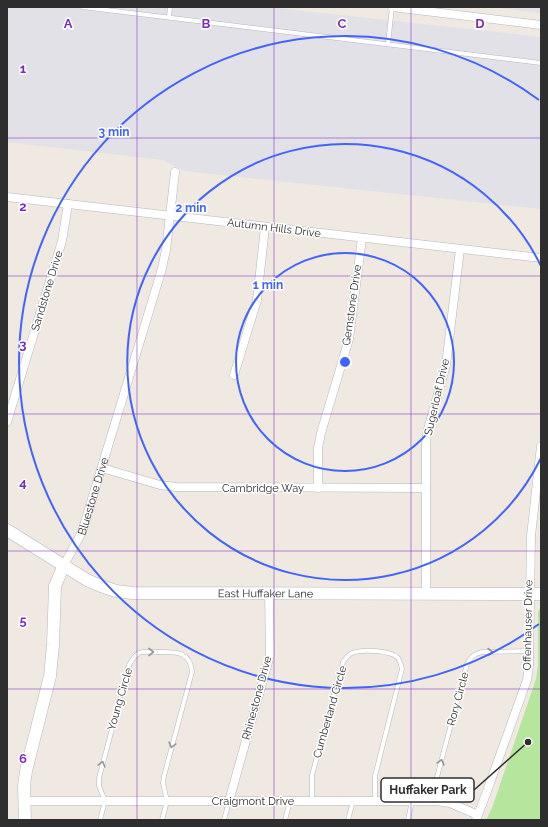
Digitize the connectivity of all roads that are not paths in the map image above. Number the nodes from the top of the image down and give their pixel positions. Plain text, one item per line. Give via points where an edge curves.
1 (82, 7) edge
2 (170, 7) edge
3 (392, 7) edge
4 (169, 17) junction
5 (541, 25) edge
6 (388, 44) junction
7 (541, 63) edge
8 (175, 172) dead end
9 (7, 197) edge
10 (68, 204) junction
11 (171, 216) junction
12 (265, 227) junction
13 (362, 238) junction
14 (460, 249) junction
15 (541, 258) edge
16 (234, 375) dead end
17 (7, 422) edge
18 (541, 446) edge
19 (102, 468) junction
20 (318, 488) junction
21 (426, 488) junction
22 (7, 530) edge
23 (64, 565) junction
24 (269, 593) junction
25 (426, 594) junction
26 (535, 594) edge
27 (529, 651) junction
28 (25, 801) junction
29 (105, 801) junction
30 (167, 801) junction
31 (229, 801) junction
32 (290, 801) junction
33 (312, 801) junction
34 (353, 801) junction
35 (375, 801) junction
36 (412, 801) junction
37 (436, 801) junction
38 (477, 818) edge
39 (26, 820) edge
40 (100, 820) edge
41 (162, 820) edge
42 (224, 820) edge
43 (285, 820) edge
44 (348, 820) edge
45 (408, 820) edge

1 - 4 lane
2 - 4 lane
3 - 5 street
3 - 6 lane
4 - 6 lane
6 - 7 lane
8 - 11 street, Bluestone Drive
9 - 10 street, Autumn Hills Drive
10 - 11 street, Autumn Hills Drive
10 - 17 street, Sandstone Drive via 62,241
11 - 12 street, Autumn Hills Drive
11 - 19 street, Bluestone Drive via 161,272
12 - 13 street, Autumn Hills Drive
12 - 16 street via 257,300
13 - 14 street, Autumn Hills Drive
13 - 20 street, Gemstone Drive via 349,338 318,448
14 - 15 street, Autumn Hills Drive
14 - 21 street, Sugerloaf Drive via 446,365 426,442
18 - 26 street, Offenhauser Drive via 531,536
19 - 20 street, Cambridge Way via 160,485 176,487
19 - 23 street, Bluestone Drive via 82,532
20 - 21 street, Cambridge Way
21 - 25 street, Sugerloaf Drive
22 - 23 street, East Huffaker Lane
23 - 24 street, East Huffaker Lane via 87,580 116,591
23 - 28 street, Bluestone Drive via 55,586 54,645 50,676 26,771
24 - 25 street, East Huffaker Lane
24 - 31 street, Rhinestone Drive via 270,655
25 - 26 street, East Huffaker Lane
26 - 27 street, Offenhauser Drive
37 -> 27 lane, Rory Circle via 437,777 470,658 482,652
27 - 38 street, Offenhauser Drive via 527,680
28 - 29 street, Craigmont Drive
28 - 39 street, Bluestone Drive
29 - 30 street, Craigmont Drive
29 -> 30 lane, Young Circle via 98,778 129,665 137,654 143,652 177,652 189,659 192,672 164,776
29 - 40 lane
30 - 31 street, Craigmont Drive
30 - 41 lane
31 - 32 street, Craigmont Drive
31 - 42 lane
32 - 33 street, Craigmont Drive
32 - 43 lane
33 - 34 street, Craigmont Drive
33 - 35 lane, Cumberland Circle via 312,775 343,662 347,656 359,651 387,652 398,658 402,669 375,776
34 - 35 street, Craigmont Drive
34 - 44 lane
35 - 36 street, Craigmont Drive
36 - 37 street, Craigmont Drive
36 - 45 lane
37 - 38 street, Craigmont Drive via 450,803

